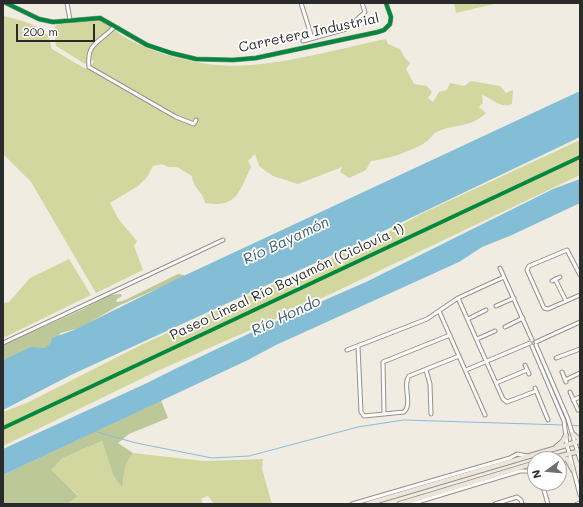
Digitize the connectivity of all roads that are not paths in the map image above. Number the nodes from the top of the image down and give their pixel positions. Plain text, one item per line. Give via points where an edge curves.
1 (6, 3) edge
2 (67, 3) edge
3 (300, 3) edge
4 (362, 3) edge
5 (386, 3) edge
6 (70, 20) junction
7 (114, 26) junction
8 (312, 38) junction
9 (303, 40) dead end
10 (196, 120) dead end
11 (223, 240) dead end
12 (500, 268) dead end
13 (580, 275) edge
14 (504, 277) junction
15 (560, 277) dead end
16 (580, 295) edge
17 (458, 298) junction
18 (514, 298) junction
19 (566, 301) junction
20 (496, 306) dead end
21 (486, 310) dead end
22 (439, 311) junction
23 (468, 318) junction
24 (523, 318) junction
25 (580, 322) edge
26 (505, 327) dead end
27 (495, 331) dead end
28 (450, 335) junction
29 (477, 339) junction
30 (532, 340) junction
31 (3, 343) edge
32 (536, 343) junction
33 (531, 344) junction
34 (358, 347) junction
35 (580, 348) edge
36 (348, 350) dead end
37 (459, 356) junction
38 (556, 358) dead end
39 (487, 361) junction
40 (526, 365) dead end
41 (426, 370) junction
42 (466, 370) junction
43 (527, 370) junction
44 (562, 372) dead end
45 (580, 373) edge
46 (529, 374) dead end
47 (496, 383) junction
48 (570, 392) dead end
49 (580, 397) edge
50 (573, 400) junction
51 (578, 410) dead end
52 (384, 414) junction
53 (431, 414) dead end
54 (485, 415) dead end
55 (548, 420) dead end
56 (573, 434) joint
57 (566, 435) junction
58 (578, 441) edge
59 (567, 445) junction
60 (554, 448) junction
61 (544, 451) edge
62 (579, 451) edge
63 (569, 454) junction
64 (527, 456) edge
65 (527, 456) edge
66 (567, 459) edge
67 (580, 460) edge
68 (527, 465) edge
69 (573, 470) junction
70 (527, 471) edge
71 (544, 491) edge
72 (580, 495) edge
73 (352, 504) edge
74 (367, 504) edge
75 (399, 504) edge
76 (411, 504) edge
77 (495, 504) edge
78 (522, 504) edge
79 (548, 504) edge

1 - 6 street, Carretera Industrial via 47,21
2 - 6 street
3 - 8 street
4 - 8 street via 364,12 346,29
5 - 7 street, Carretera Industrial via 391,17 390,24 378,32 244,60 196,59 171,53 136,40
6 - 7 street, Carretera Industrial via 100,18
7 - 10 street via 109,33 93,44 88,59 89,67 176,117 194,124
8 - 9 street
11 - 31 street
12 - 14 street
13 - 19 street via 567,250 529,266 527,270 544,308 548,309
14 - 17 street
14 - 18 street
15 - 19 street via 554,280
16 - 19 street
17 - 22 street
17 - 23 street
18 - 20 street
18 - 24 street
21 - 23 street
22 - 28 street
22 - 34 street via 426,319
23 - 29 street
24 - 26 street
24 - 30 street
25 - 32 street
27 - 29 street
28 - 37 street
28 - 52 street via 383,362
29 - 39 street
30 - 32 street
30 - 33 street
32 - 33 street
32 - 56 street
33 - 39 street
33 - 57 street via 565,425
34 - 36 street
34 - 52 street via 362,414
35 - 38 street
37 - 41 street
37 - 42 street
39 - 42 street
39 - 47 street
40 - 43 street
41 - 52 street via 407,378 407,410
41 - 53 street via 430,384
42 - 54 street
43 - 46 street
43 - 47 street
44 - 45 street via 565,381
47 - 55 street via 507,402 535,389
48 - 50 street
49 - 50 street
50 - 51 street
56 - 58 main road
57 - 59 street
57 - 60 main road
58 - 59 main road
58 - 62 street
59 - 60 main road
59 - 63 street
60 - 61 main road
62 - 63 main road
62 - 67 street
63 - 69 street
64 - 73 street via 517,454
65 - 74 main road
66 - 69 main road
68 - 75 main road
69 - 72 street
70 - 76 street
71 - 79 street
77 - 78 street via 517,497

